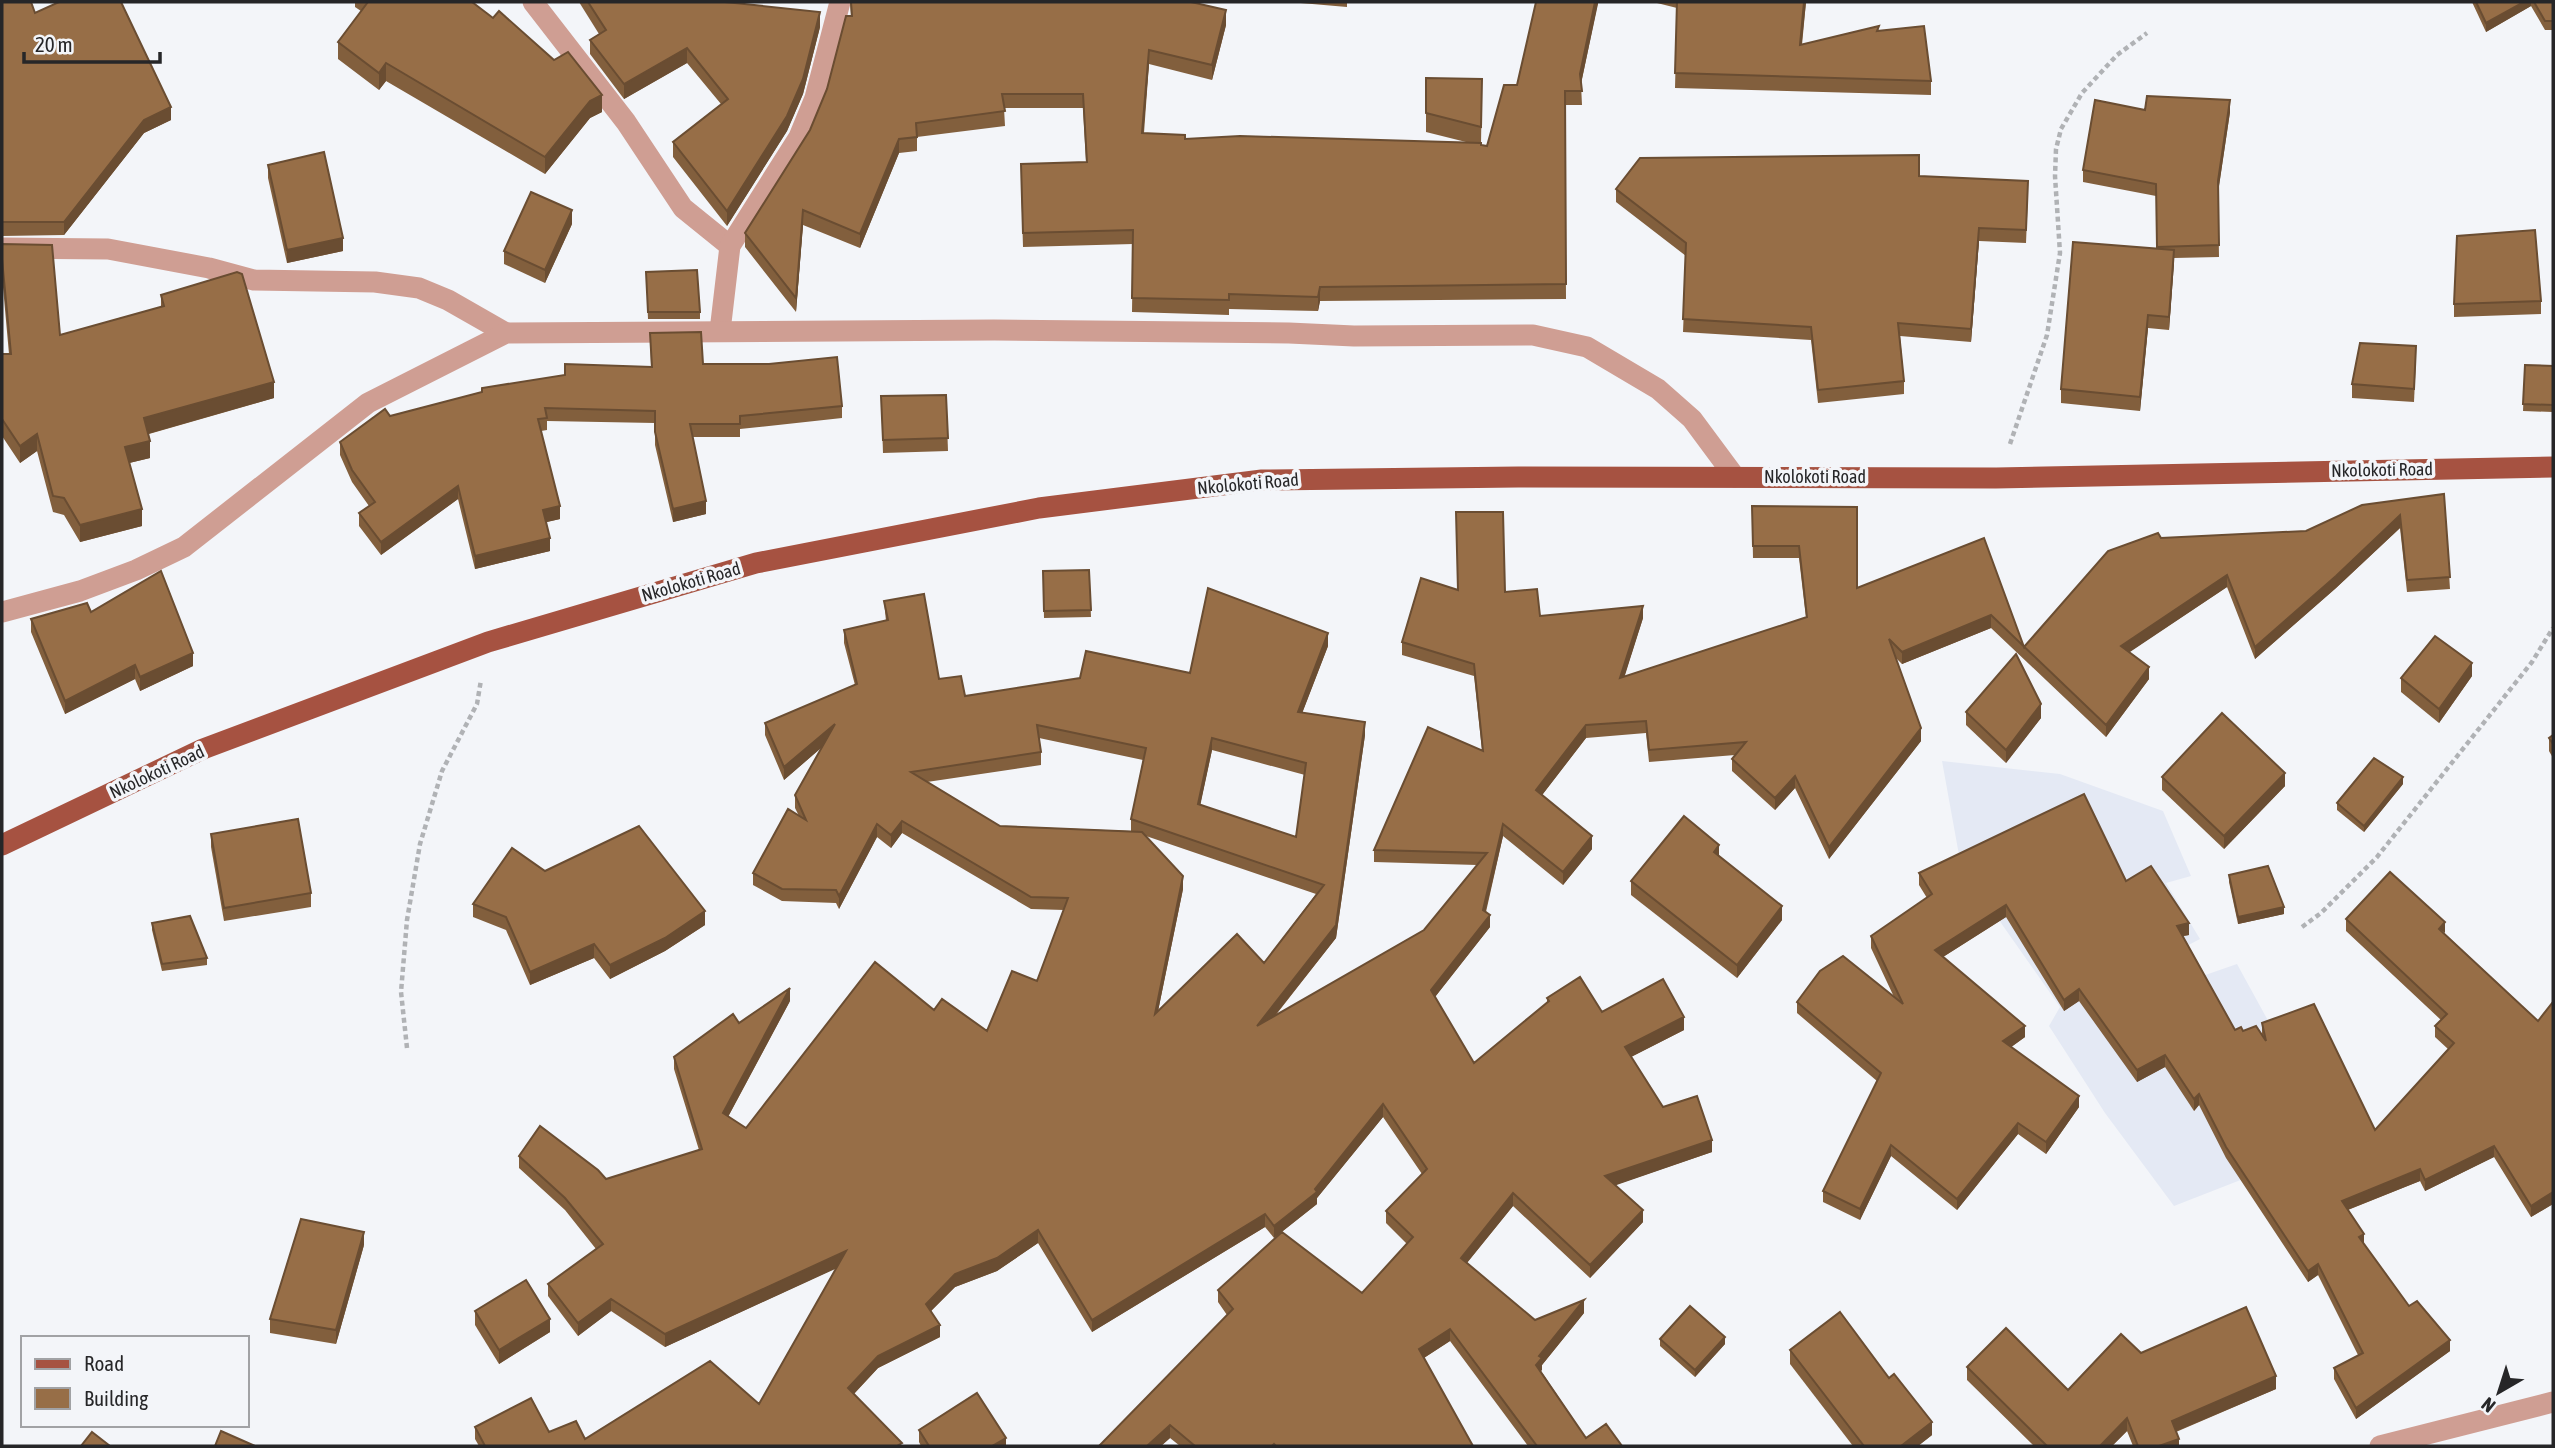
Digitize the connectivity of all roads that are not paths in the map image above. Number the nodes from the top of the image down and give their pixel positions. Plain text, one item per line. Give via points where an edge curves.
1 (533, 2) edge
2 (840, 2) edge
3 (730, 246) junction
4 (2, 248) edge
5 (720, 331) junction
6 (506, 333) junction
7 (2553, 467) edge
8 (1735, 477) junction
9 (2, 612) edge
10 (2, 845) edge
11 (2553, 1402) edge
12 (2380, 1446) edge

1 - 3 street via 626,122 684,208
2 - 3 street via 815,98 799,137
3 - 5 street
4 - 6 street via 108,249 254,280 375,282 419,288
5 - 6 street
5 - 8 street via 1533,335 1587,347 1658,389 1692,419
6 - 9 street via 369,403 184,547 80,591
7 - 8 main road, Nkolokoti Road via 1996,478
8 - 10 main road, Nkolokoti Road via 1262,480 1052,506 756,564 488,642 203,749
11 - 12 street

